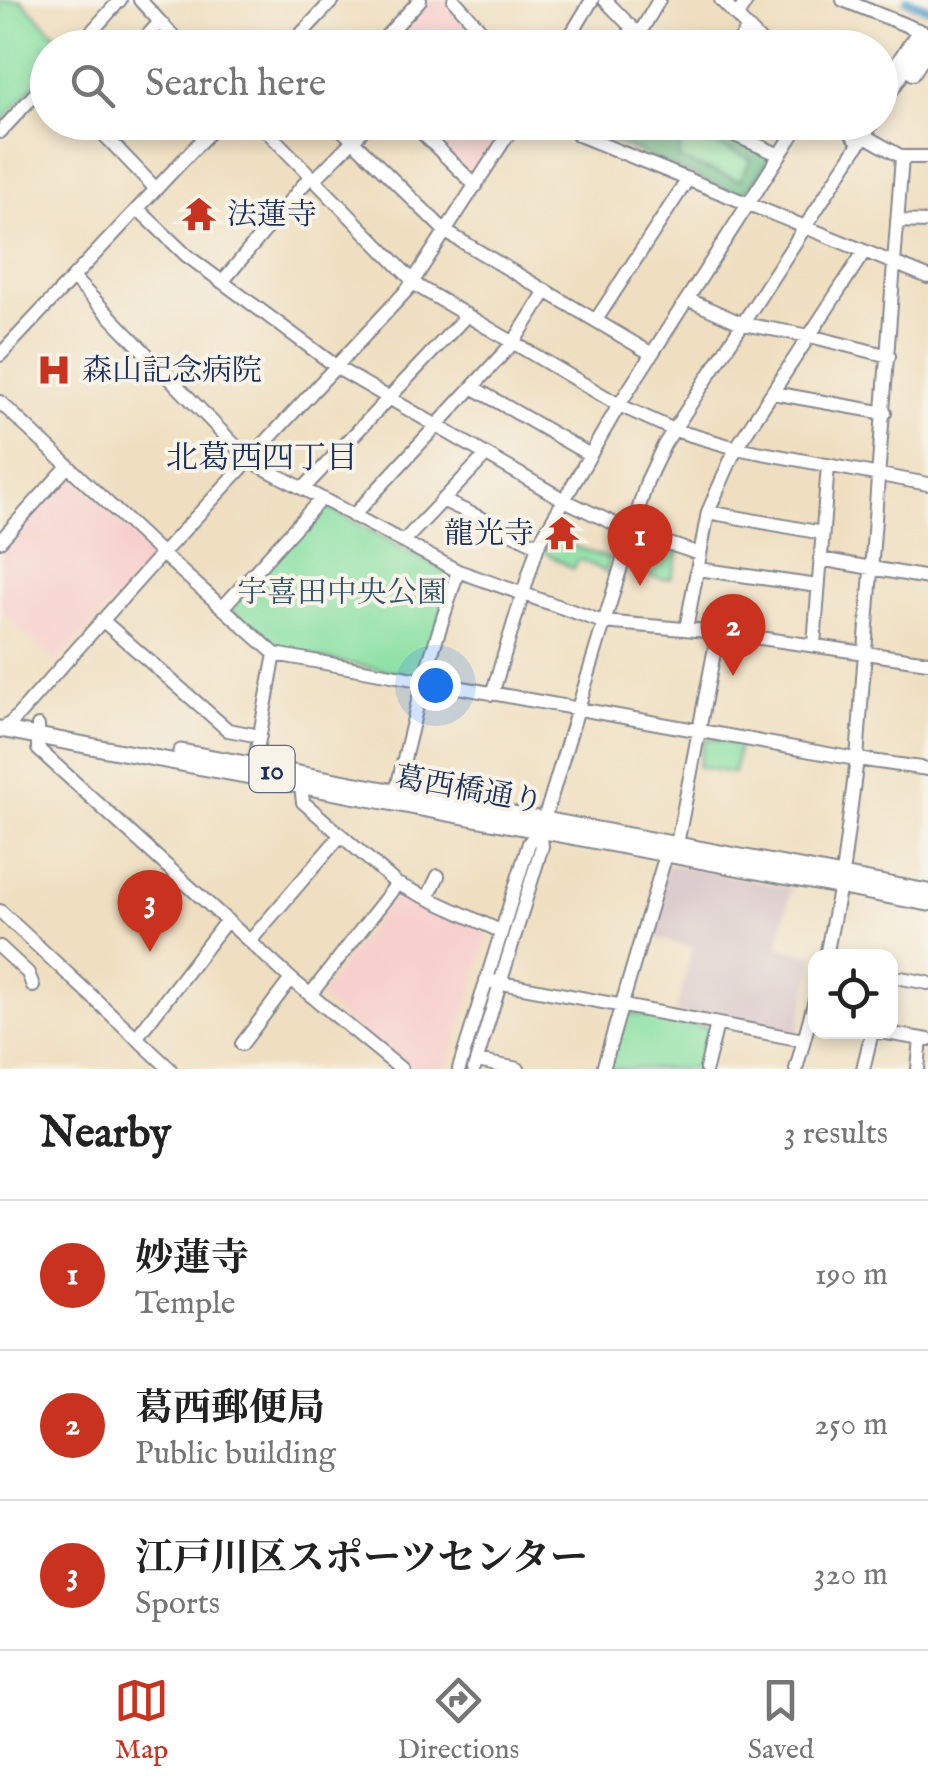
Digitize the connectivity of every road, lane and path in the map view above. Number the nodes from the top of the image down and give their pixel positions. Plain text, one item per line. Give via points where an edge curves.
1 (120, 0) edge
2 (332, 0) edge
3 (420, 0) edge
4 (454, 0) edge
5 (592, 0) edge
6 (606, 0) edge
7 (659, 0) edge
8 (720, 0) edge
9 (747, 0) edge
10 (843, 0) edge
11 (141, 1) edge
12 (736, 16) junction
13 (160, 22) junction
14 (748, 28) edge
15 (93, 30) edge
16 (153, 30) edge
17 (166, 30) edge
18 (304, 30) edge
19 (392, 30) edge
20 (481, 30) edge
21 (574, 30) edge
22 (634, 30) edge
23 (640, 30) edge
24 (925, 33) edge
25 (923, 51) edge
26 (898, 66) edge
27 (898, 85) edge
28 (30, 100) edge
29 (0, 132) edge
30 (109, 140) edge
31 (197, 140) edge
32 (275, 140) edge
33 (429, 140) edge
34 (505, 140) edge
35 (606, 140) edge
36 (744, 140) edge
37 (789, 140) edge
38 (863, 140) joint
39 (353, 142) joint
40 (780, 155) junction
41 (928, 156) edge
42 (902, 157) junction
43 (312, 179) junction
44 (688, 179) junction
45 (476, 186) junction
46 (156, 189) junction
47 (749, 203) junction
48 (138, 208) junction
49 (897, 222) junction
50 (928, 222) edge
51 (807, 227) junction
52 (446, 232) junction
53 (864, 252) junction
54 (894, 264) junction
55 (72, 278) junction
56 (928, 278) edge
57 (222, 282) junction
58 (413, 282) junction
59 (546, 290) junction
60 (687, 300) junction
61 (466, 315) junction
62 (596, 320) junction
63 (743, 324) junction
64 (810, 336) junction
65 (514, 343) junction
66 (3, 346) edge
67 (652, 354) junction
68 (890, 356) junction
69 (336, 367) junction
70 (474, 388) junction
71 (773, 394) junction
72 (388, 398) junction
73 (0, 402) edge
74 (619, 405) junction
75 (885, 413) junction
76 (438, 426) junction
77 (674, 430) junction
78 (736, 448) junction
79 (486, 455) junction
80 (590, 456) junction
81 (249, 460) junction
82 (828, 465) junction
83 (68, 466) junction
84 (880, 475) junction
85 (928, 484) edge
86 (303, 490) junction
87 (320, 500) junction
88 (442, 500) junction
89 (564, 500) junction
90 (708, 512) junction
91 (353, 516) junction
92 (630, 531) junction
93 (822, 533) junction
94 (0, 541) edge
95 (403, 542) junction
96 (538, 544) junction
97 (162, 554) junction
98 (700, 554) junction
99 (820, 558) junction
100 (872, 568) junction
101 (698, 569) junction
102 (458, 570) junction
103 (928, 578) edge
104 (818, 586) junction
105 (524, 591) junction
106 (222, 607) junction
107 (102, 620) junction
108 (603, 622) junction
109 (686, 629) junction
110 (718, 632) junction
111 (814, 645) junction
112 (866, 653) junction
113 (275, 654) junction
114 (928, 662) edge
115 (423, 681) junction
116 (492, 694) junction
117 (576, 708) junction
118 (3, 726) edge
119 (699, 730) junction
120 (38, 731) junction
121 (260, 736) junction
122 (857, 759) junction
123 (254, 766) junction
124 (928, 769) edge
125 (300, 786) junction
126 (396, 792) junction
127 (542, 825) junction
128 (341, 835) junction
129 (672, 849) junction
130 (438, 876) dead end
131 (841, 880) junction
132 (397, 884) junction
133 (928, 892) edge
134 (428, 898) junction
135 (928, 902) edge
136 (0, 910) edge
137 (227, 920) junction
138 (500, 931) junction
139 (250, 941) junction
140 (0, 946) edge
141 (827, 949) edge
142 (898, 977) edge
143 (292, 979) junction
144 (486, 980) junction
145 (501, 983) junction
146 (928, 983) edge
147 (32, 986) dead end
148 (310, 996) junction
149 (622, 1007) junction
150 (808, 1023) edge
151 (717, 1024) junction
152 (898, 1035) edge
153 (136, 1038) junction
154 (870, 1039) edge
155 (925, 1039) edge
156 (803, 1040) junction
157 (242, 1044) dead end
158 (476, 1065) edge
159 (170, 1069) edge
160 (401, 1069) edge
161 (459, 1069) edge
162 (518, 1069) edge
163 (602, 1069) edge
164 (706, 1069) edge
165 (796, 1069) edge
166 (863, 1069) edge
167 (918, 1069) edge

1 - 15 street
2 - 18 street
3 - 19 street
4 - 20 street
5 - 21 street
6 - 22 street
7 - 23 street
8 - 12 street
9 - 12 street
10 - 24 street
11 - 13 street
12 - 14 street
13 - 16 street
13 - 17 street
24 - 25 street
24 - 26 street
25 - 27 street
28 - 29 street
30 - 46 street
31 - 46 street
32 - 43 street
33 - 45 street
34 - 45 street
35 - 44 street
36 - 40 street
37 - 40 street
38 - 42 street
38 - 51 street
39 - 43 street
39 - 52 street
40 - 47 street
41 - 42 street
42 - 49 street
43 - 57 street
43 - 58 street
44 - 47 street
44 - 62 street
45 - 52 street
46 - 48 street
47 - 51 street
47 - 60 street
48 - 55 street
48 - 57 street
49 - 50 street
49 - 54 street
51 - 53 street
51 - 63 street
52 - 58 street
52 - 59 street
53 - 54 street
53 - 64 street
54 - 56 street
54 - 68 street
55 - 66 street
55 - 81 street
57 - 69 street
58 - 61 street
58 - 69 street
59 - 62 street
59 - 65 street
60 - 63 street
60 - 67 street
61 - 65 street
61 - 72 street
62 - 67 street
63 - 64 street
63 - 77 street
64 - 68 street
64 - 71 street
65 - 70 street
65 - 74 street
67 - 74 street
68 - 75 street
69 - 72 street
69 - 81 street
70 - 76 street
70 - 80 street
71 - 75 street
71 - 78 street
72 - 76 street
72 - 86 street
73 - 83 street
74 - 77 street
74 - 80 street
75 - 84 street
76 - 79 street
76 - 91 street
77 - 78 street
77 - 92 street
78 - 82 street
78 - 90 street
79 - 88 street
79 - 89 street
80 - 89 street
81 - 86 street
81 - 97 street
82 - 84 street
82 - 93 street
83 - 94 street
83 - 97 street
84 - 85 street
84 - 100 street
86 - 87 street
87 - 91 street
87 - 106 street
88 - 95 street
88 - 96 street
89 - 92 street
89 - 96 street
90 - 93 street
90 - 98 street
91 - 95 street
92 - 98 street
92 - 108 street
93 - 99 street
95 - 102 street
96 - 105 street
97 - 106 street
97 - 107 street
98 - 101 street
99 - 100 street
99 - 104 street
100 - 103 street
100 - 112 street
101 - 104 street
101 - 109 street
102 - 105 street
102 - 115 street
104 - 111 street
105 - 108 street
105 - 116 street
106 - 113 street
107 - 118 street
107 - 121 street via 228,730
108 - 109 street
108 - 117 street
109 - 110 street
110 - 111 street
110 - 119 street
111 - 112 street
112 - 114 street
112 - 122 street
113 - 115 street
113 - 121 street
115 - 116 street
115 - 126 street
116 - 117 street
117 - 119 street
117 - 127 street
118 - 120 main road, 葛西橋通り / 10
119 - 122 street
119 - 129 street
120 - 123 main road, 葛西橋通り / 10
120 - 125 main road, 葛西橋通り / 10
120 - 137 street via 38,749
121 - 123 street
122 - 124 street
122 - 131 street
123 - 126 main road, 葛西橋通り / 10
125 - 127 main road, 葛西橋通り / 10
125 - 128 street via 304,802
126 - 127 main road, 葛西橋通り / 10
127 - 129 main road, 葛西橋通り / 10
127 - 138 street via 529,844
127 - 145 street via 542,846
128 - 132 street
128 - 139 street
129 - 131 main road, 葛西橋通り / 10
129 - 149 street
130 - 134 street
131 - 133 main road, 葛西橋通り / 10
131 - 135 main road, 葛西橋通り / 10
131 - 141 street
132 - 134 street
132 - 148 street
134 - 138 street
136 - 153 street
137 - 139 street
137 - 153 street
138 - 144 street
139 - 143 street
140 - 147 street via 28,972
142 - 146 street
143 - 148 street
143 - 157 street
144 - 145 street
144 - 161 street
145 - 149 street
145 - 158 street
148 - 160 street
149 - 151 street
149 - 163 street
150 - 156 street
151 - 156 street
151 - 164 street
152 - 155 street
153 - 159 street
154 - 166 street
155 - 167 street
156 - 165 street
158 - 162 street

